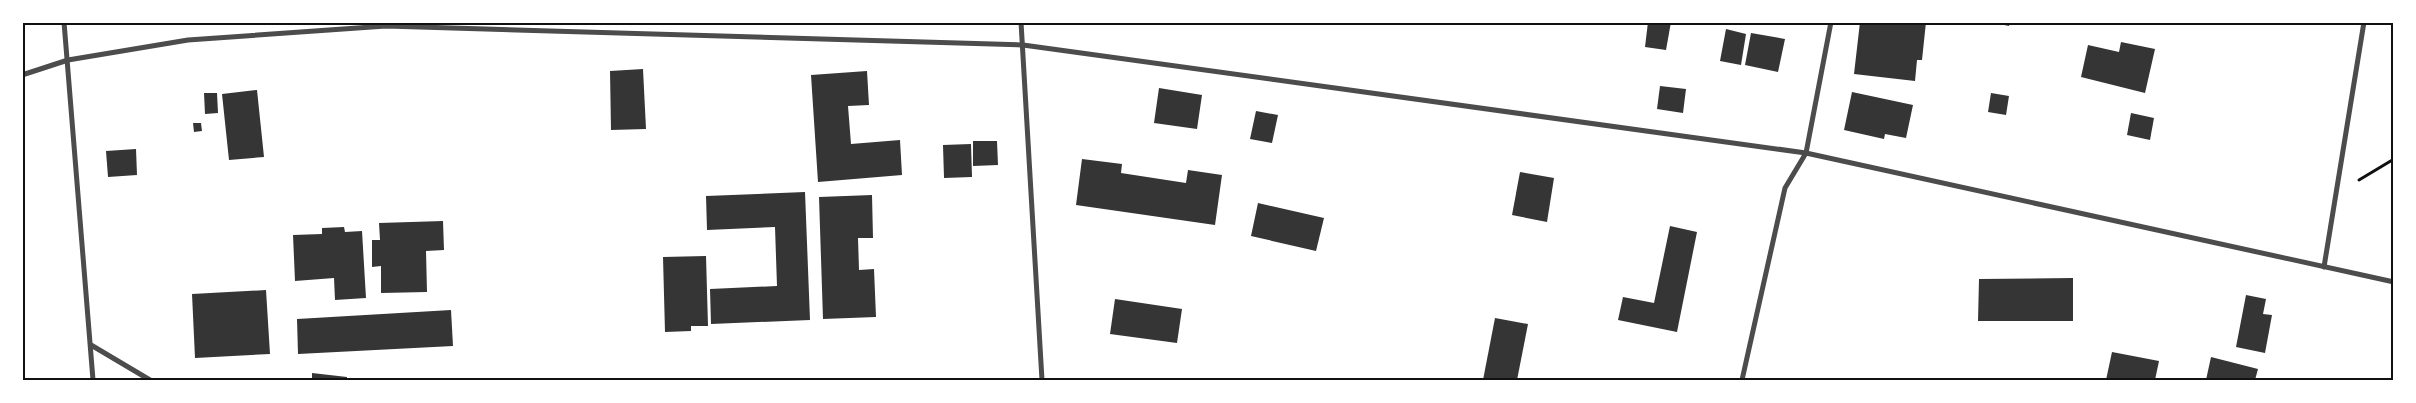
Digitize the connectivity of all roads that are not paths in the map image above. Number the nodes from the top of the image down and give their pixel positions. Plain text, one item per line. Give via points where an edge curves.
1 (64, 22) edge
2 (1021, 22) edge
3 (1831, 22) edge
4 (2364, 22) edge
5 (1023, 45) junction
6 (68, 60) junction
7 (22, 74) edge
8 (1806, 153) junction
9 (2324, 266) junction
10 (2394, 282) edge
11 (91, 345) junction
12 (94, 380) edge
13 (150, 380) edge
14 (1042, 380) edge
15 (1742, 380) edge

1 - 6 street
2 - 5 street
3 - 8 street
4 - 9 street
5 - 6 street via 386,26 188,40
5 - 8 street
5 - 14 street
6 - 7 street
6 - 11 street
8 - 9 street
8 - 15 street via 1785,188
9 - 10 street
11 - 12 street
11 - 13 street

